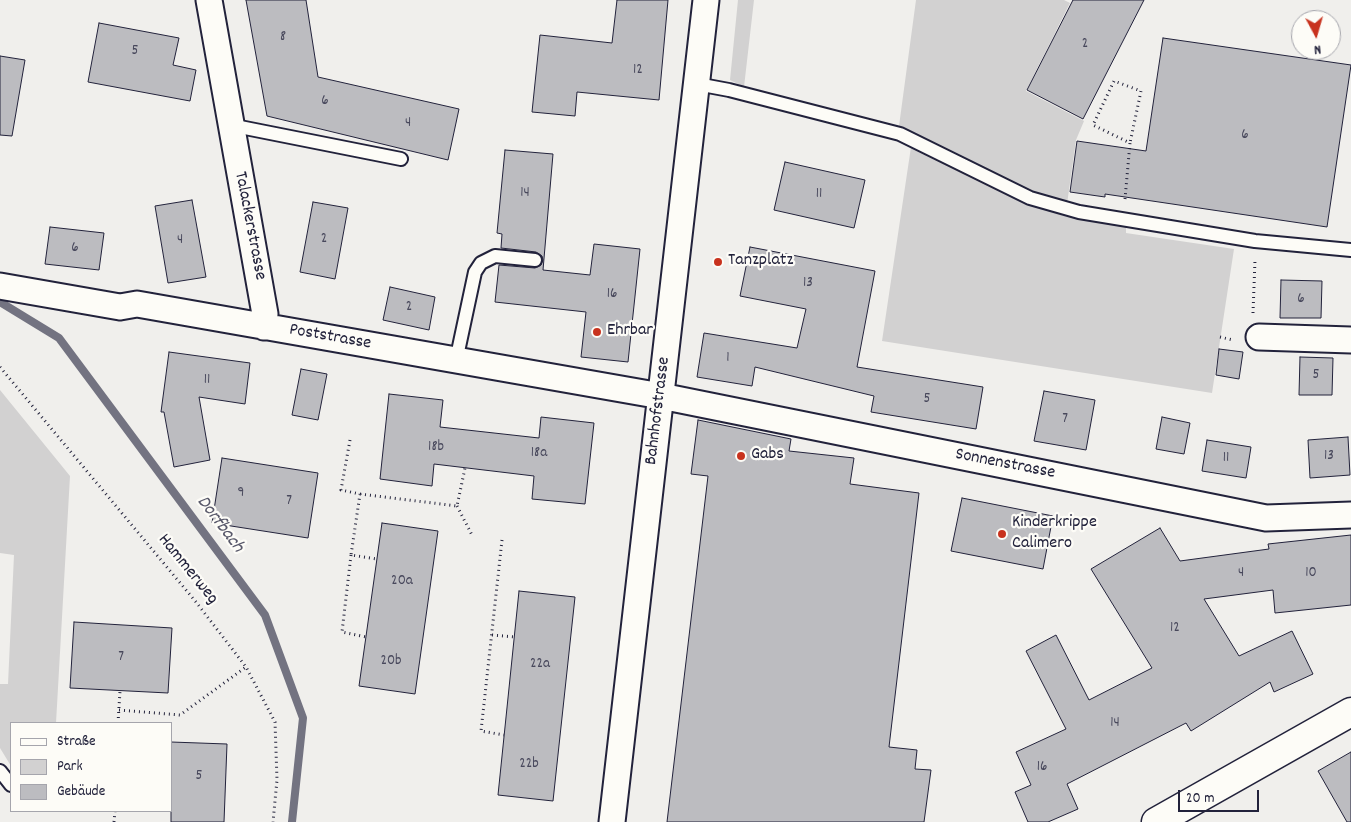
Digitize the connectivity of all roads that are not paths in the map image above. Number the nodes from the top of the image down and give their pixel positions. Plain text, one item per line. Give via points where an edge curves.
1 (209, 0) edge
2 (706, 0) edge
3 (696, 84) junction
4 (230, 125) junction
5 (401, 159) dead end
6 (1351, 250) edge
7 (535, 260) dead end
8 (0, 286) edge
9 (264, 327) junction
10 (1256, 336) road end
11 (1351, 340) edge
12 (456, 361) junction
13 (661, 396) junction
14 (1351, 515) edge
15 (1351, 712) edge
16 (0, 771) edge
17 (10, 784) edge
18 (612, 822) edge
19 (1156, 822) edge

1 - 4 street, Talackerstrasse
2 - 3 street, Bahnhofstrasse
3 - 6 lane via 900,134 1030,198 1080,212 1255,241
3 - 13 street, Bahnhofstrasse
4 - 5 lane
4 - 9 street, Talackerstrasse via 265,314
7 - 12 lane via 495,256 481,263 475,272
8 - 9 street, Poststrasse via 120,306 137,304
9 - 12 street, Poststrasse
10 - 11 street
12 - 13 street, Poststrasse
13 - 14 street, Sonnenstrasse via 1266,518
13 - 18 street, Bahnhofstrasse
15 - 19 main road
16 - 17 lane

